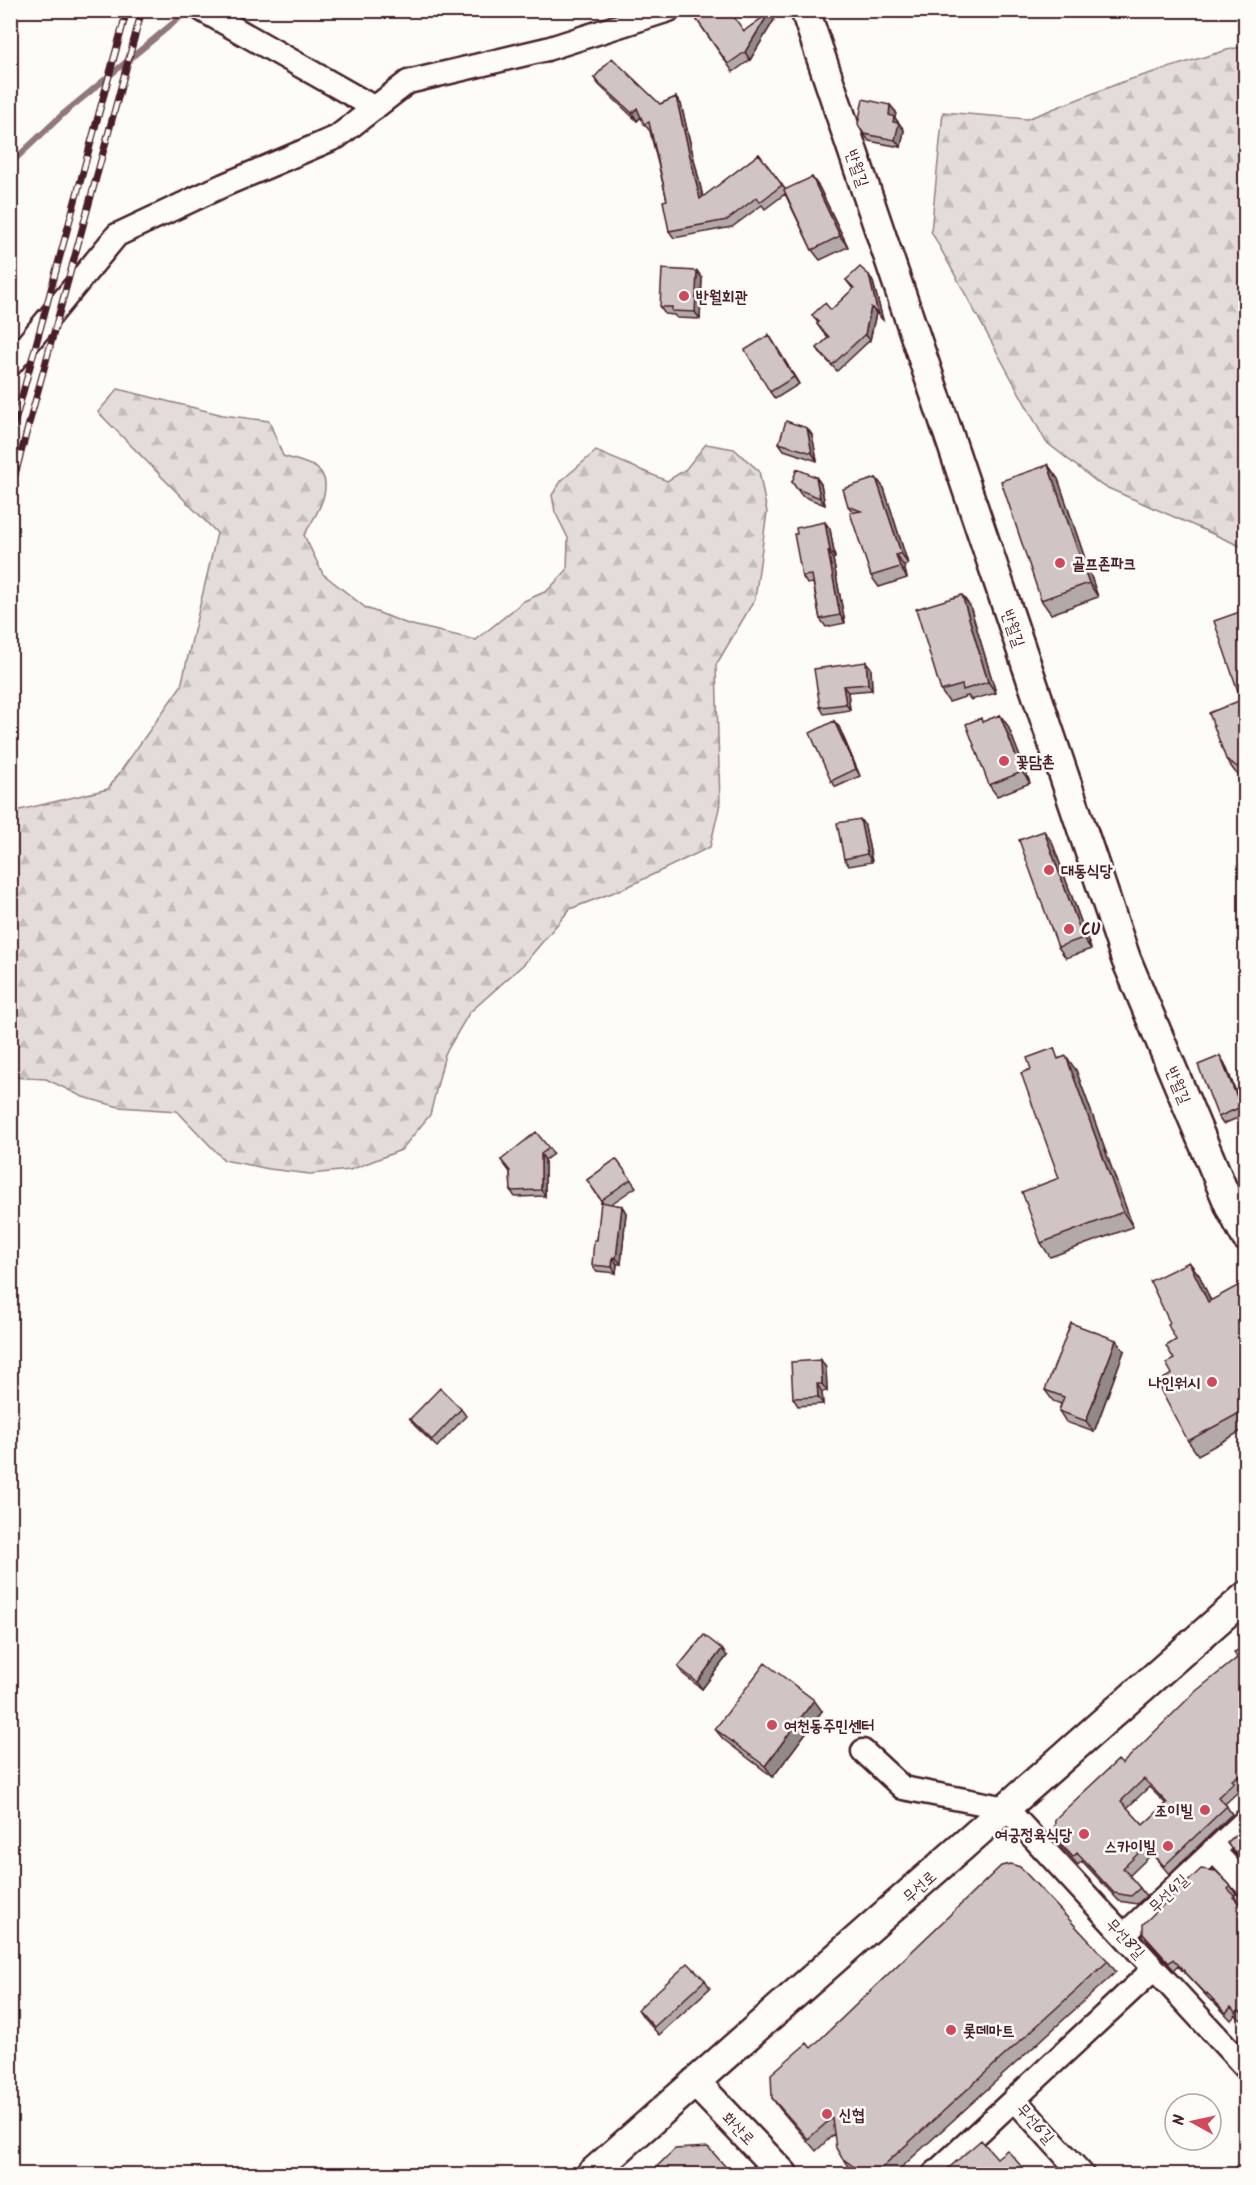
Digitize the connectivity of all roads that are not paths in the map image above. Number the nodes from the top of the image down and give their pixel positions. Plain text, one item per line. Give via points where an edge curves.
1 (669, 10) edge
2 (805, 10) edge
3 (211, 16) edge
4 (375, 108) junction
5 (10, 365) edge
6 (1245, 1237) edge
7 (1245, 1596) edge
8 (863, 1751) dead end
9 (1006, 1808) junction
10 (1245, 1820) edge
11 (1213, 1850) junction
12 (1245, 1885) edge
13 (1124, 1935) junction
14 (1154, 1969) junction
15 (1245, 2068) edge
16 (695, 2082) junction
17 (1014, 2099) junction
18 (591, 2175) edge
19 (783, 2175) edge
20 (934, 2175) edge
21 (1082, 2175) edge

1 - 4 street via 547,50 408,82
2 - 6 street, 반월길 via 1126,959
3 - 4 street
4 - 5 street via 337,138 224,184 117,235
7 - 9 street, 무선로
8 - 9 street via 903,1788
9 - 13 street, 무선8길
9 - 16 street, 무선로
10 - 11 street, 무선4길
11 - 12 street
11 - 13 street, 무선4길
13 - 14 street, 무선8길
14 - 15 street, 무선8길
14 - 17 street
16 - 18 street, 무선로
16 - 19 street, 화산로
17 - 20 street
17 - 21 street, 무선6길

